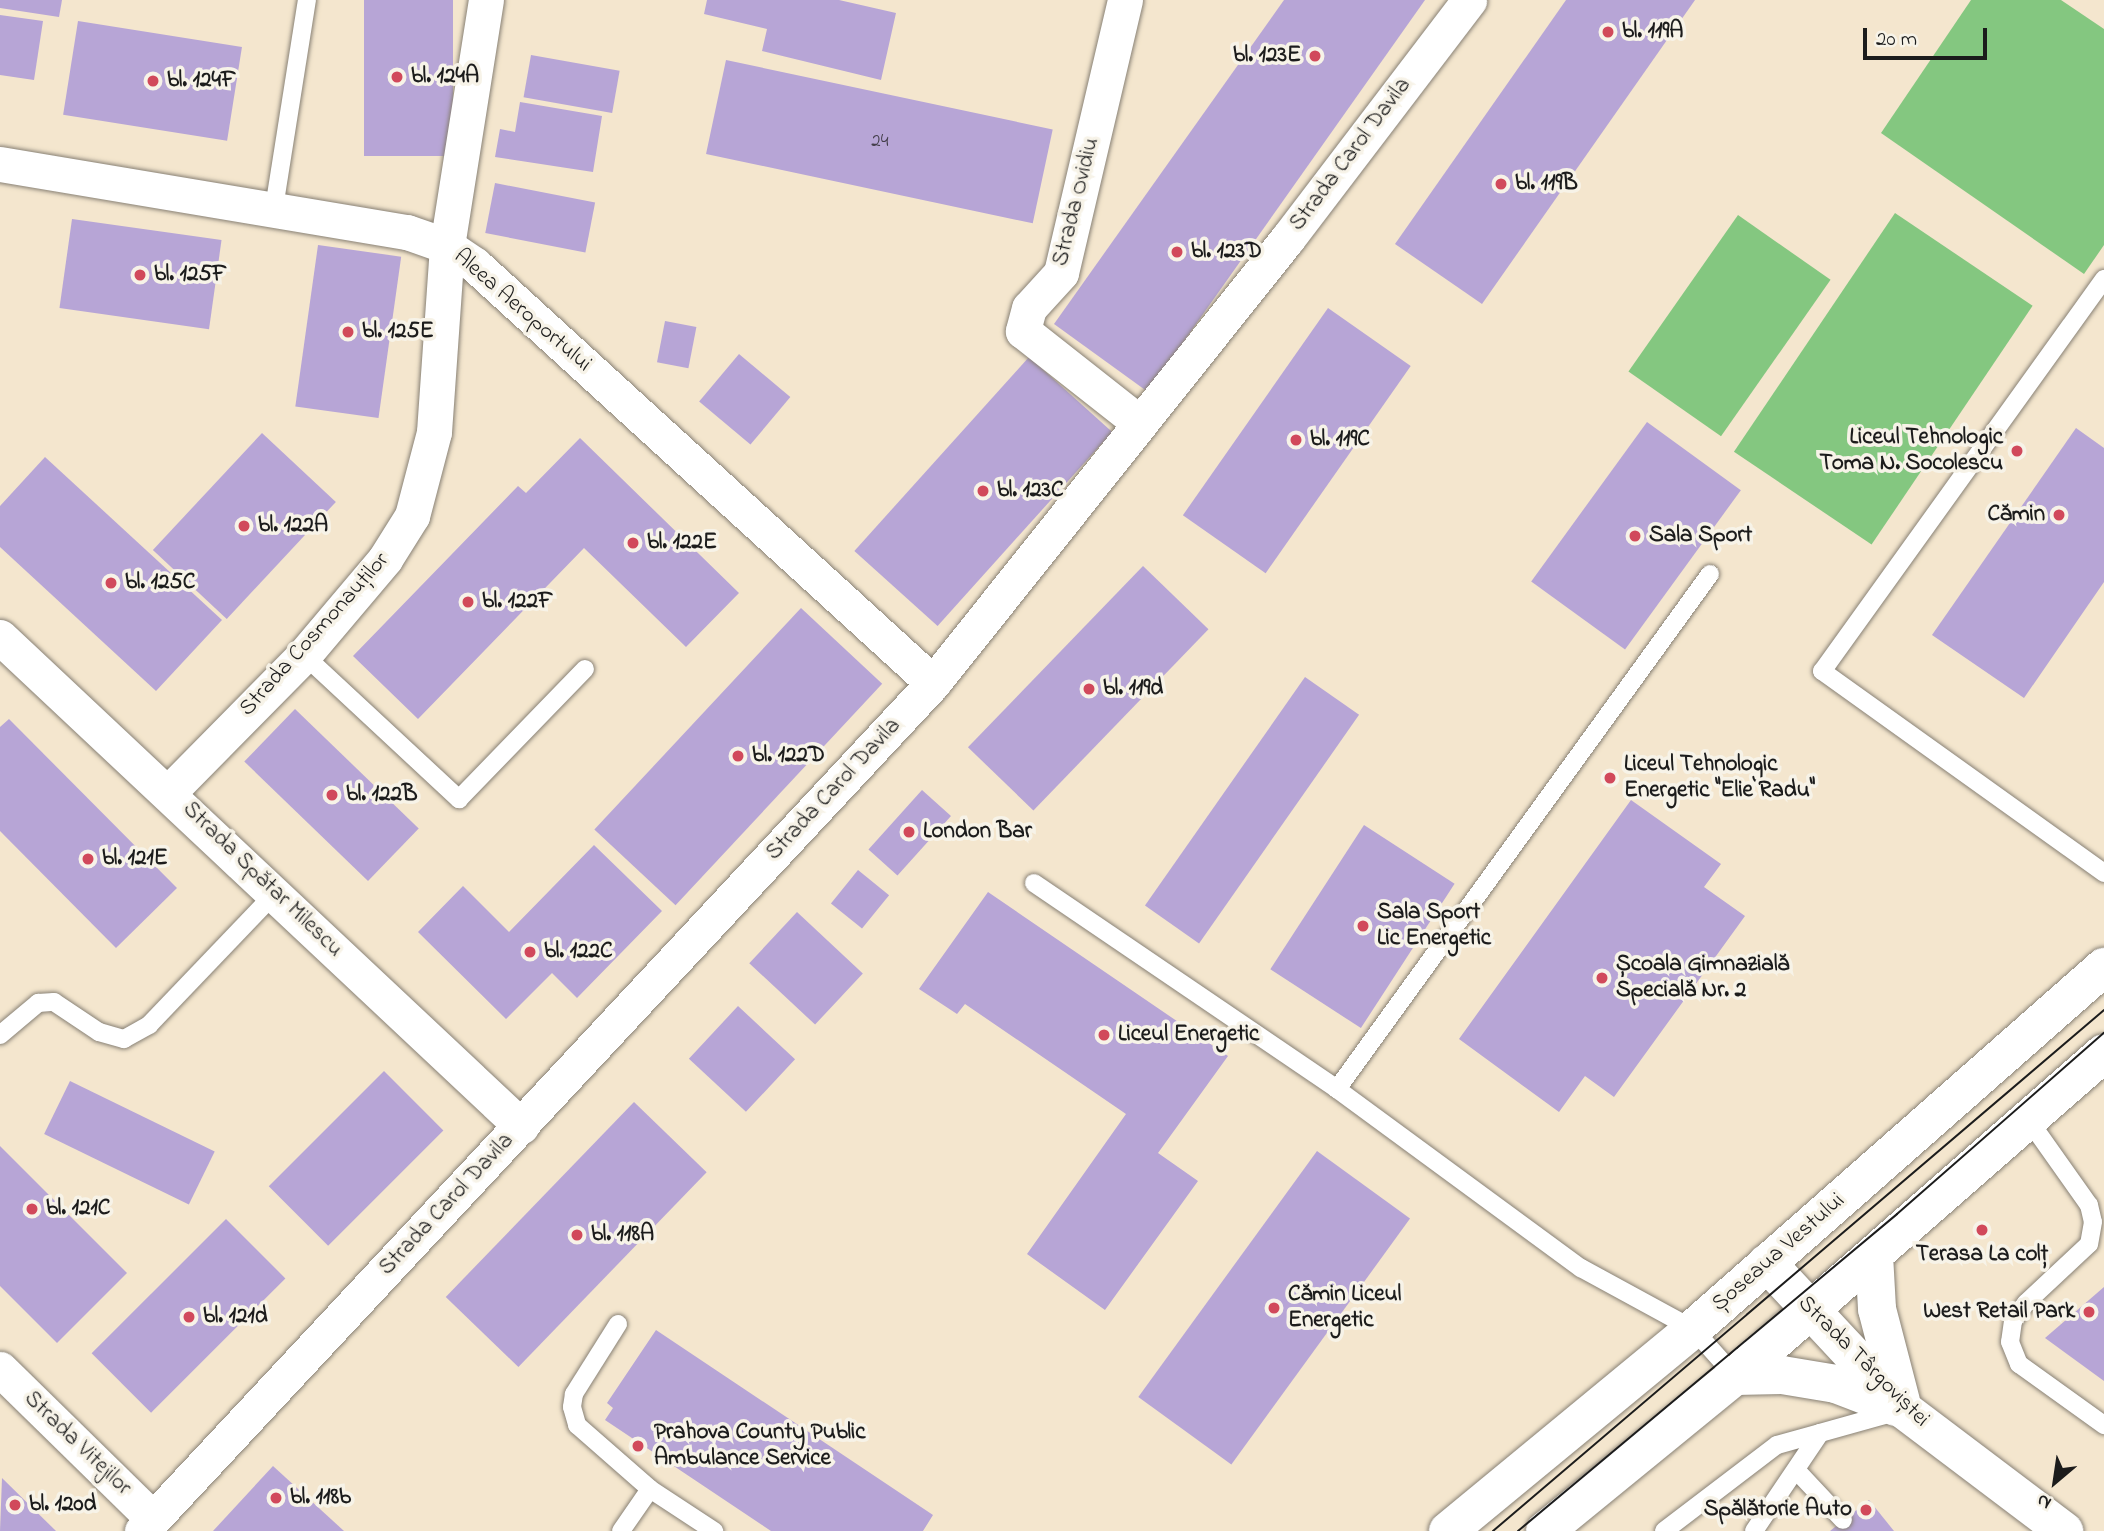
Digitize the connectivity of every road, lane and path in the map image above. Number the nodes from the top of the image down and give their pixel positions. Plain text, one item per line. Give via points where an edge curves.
1 (307, 0) edge
2 (486, 0) edge
3 (1125, 0) edge
4 (1469, 0) edge
5 (0, 164) edge
6 (274, 208) junction
7 (447, 246) junction
8 (2104, 279) edge
9 (1140, 423) junction
10 (1710, 574) dead end
11 (0, 637) edge
12 (304, 655) junction
13 (585, 669) dead end
14 (933, 683) junction
15 (169, 792) junction
16 (2104, 873) edge
17 (1034, 883) dead end
18 (275, 893) junction
19 (2104, 967) edge
20 (0, 1035) edge
21 (2104, 1053) edge
22 (1337, 1089) junction
23 (2028, 1119) junction
24 (521, 1126) junction
25 (1874, 1255) junction
26 (1767, 1263) junction
27 (1810, 1309) junction
28 (618, 1324) dead end
29 (1693, 1329) junction
30 (0, 1370) edge
31 (1735, 1376) junction
32 (1904, 1410) junction
33 (2104, 1425) edge
34 (1820, 1433) junction
35 (1797, 1471) junction
36 (650, 1489) junction
37 (1843, 1520) dead end
38 (148, 1525) edge
39 (621, 1531) edge
40 (714, 1531) edge
41 (1448, 1531) edge
42 (1545, 1531) edge
43 (1664, 1531) edge
44 (1755, 1531) edge
45 (2064, 1531) edge

1 - 6 lane
2 - 7 street, Strada Cosmonauților
3 - 9 street, Strada Ovidiu via 1061,273 1029,308 1023,331
4 - 9 street, Strada Carol Davila
5 - 6 street, Aleea Aeroportului
6 - 7 street, Aleea Aeroportului via 407,232
7 - 12 street, Strada Cosmonauților via 438,399 423,484 412,516 386,559
7 - 14 street, Aleea Aeroportului via 475,265
8 - 16 lane via 1822,671
9 - 14 street, Strada Carol Davila
10 - 22 lane
11 - 15 street, Strada Spătar Milescu
12 - 13 lane via 458,799
12 - 15 street, Strada Cosmonauților
14 - 24 street, Strada Carol Davila
15 - 18 street, Strada Spătar Milescu
17 - 22 lane
18 - 20 lane via 149,1025 124,1039 99,1032 54,1002 38,1003
18 - 24 street, Strada Spătar Milescu
19 - 26 main road, Șoseaua Vestului
21 - 23 main road
22 - 29 lane via 1581,1268
23 - 25 main road
23 - 33 lane via 2089,1205 2093,1222 2089,1244 2013,1321 2010,1342 2019,1364
24 - 38 street, Strada Carol Davila
25 - 27 main road
25 - 32 main road via 1877,1309
26 - 27 main road, Strada Târgoviștei
26 - 29 main road, Șoseaua Vestului
27 - 31 main road
27 - 32 main road, Strada Târgoviștei
28 - 36 lane via 574,1394 572,1407 578,1425
29 - 31 lane
29 - 41 main road, Șoseaua Vestului
30 - 38 street, Strada Vitejilor
31 - 32 main road via 1782,1374 1836,1384
31 - 42 main road
32 - 34 lane
32 - 45 main road, Strada Târgoviștei
34 - 35 lane
34 - 43 lane via 1777,1445
35 - 37 lane
35 - 44 lane
36 - 39 lane
36 - 40 lane

